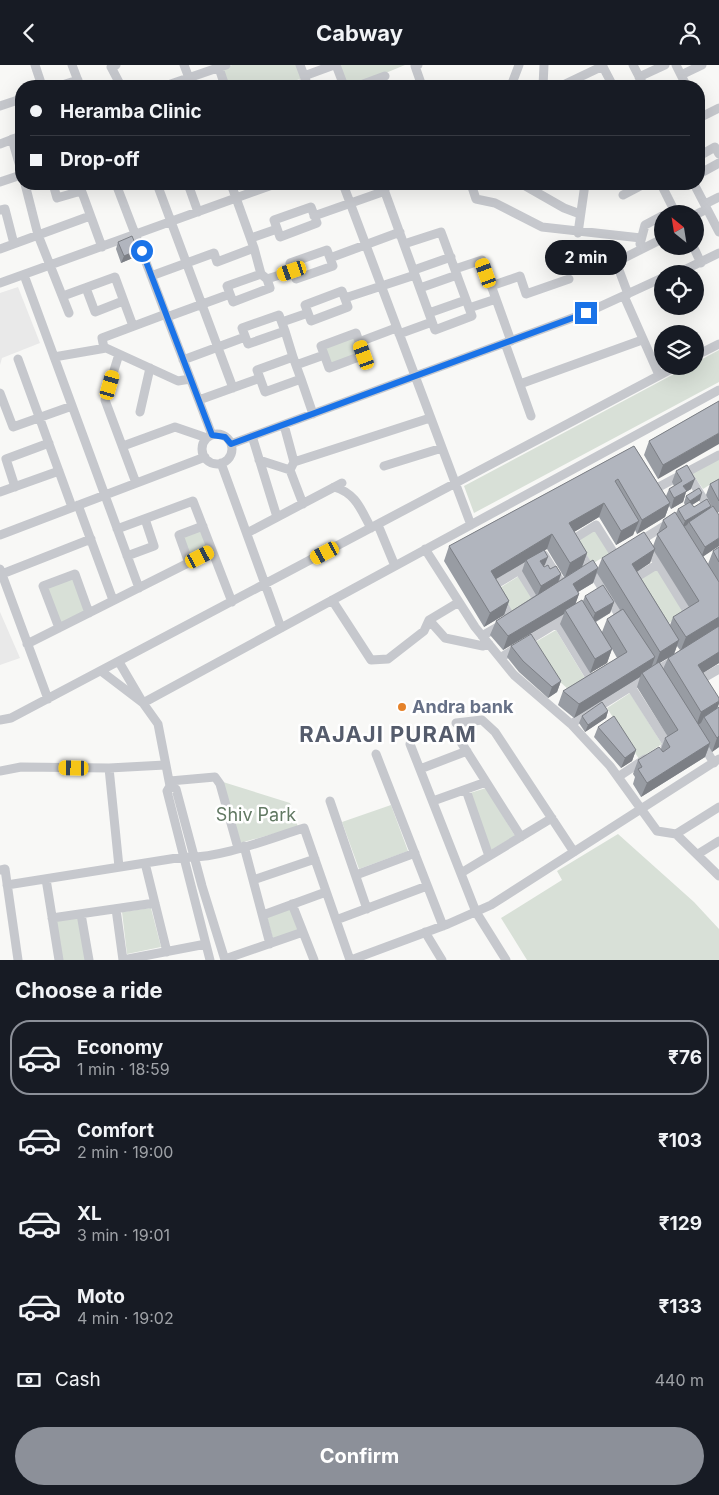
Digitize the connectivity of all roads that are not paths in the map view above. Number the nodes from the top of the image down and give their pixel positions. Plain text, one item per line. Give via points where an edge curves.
1 (34, 65) edge
2 (72, 65) edge
3 (113, 65) edge
4 (184, 65) edge
5 (300, 65) edge
6 (335, 65) edge
7 (418, 65) edge
8 (519, 65) edge
9 (544, 65) edge
10 (603, 65) edge
11 (633, 65) edge
12 (665, 65) edge
13 (676, 65) edge
14 (702, 65) edge
15 (222, 66) edge
16 (681, 75) junction
17 (385, 76) dead end
18 (639, 77) junction
19 (189, 78) junction
20 (40, 80) edge
21 (78, 80) edge
22 (118, 80) edge
23 (183, 80) edge
24 (224, 80) edge
25 (306, 80) edge
26 (308, 80) edge
27 (341, 80) edge
28 (374, 80) edge
29 (420, 80) edge
30 (513, 80) edge
31 (543, 80) edge
32 (573, 80) edge
33 (610, 80) edge
34 (641, 80) edge
35 (684, 80) edge
36 (15, 101) edge
37 (0, 106) edge
38 (719, 108) edge
39 (705, 115) edge
40 (15, 139) edge
41 (0, 144) edge
42 (705, 153) edge
43 (719, 154) edge
44 (719, 163) edge
45 (705, 170) edge
46 (15, 177) edge
47 (0, 181) edge
48 (27, 190) edge
49 (55, 190) edge
50 (74, 190) edge
51 (81, 190) edge
52 (118, 190) edge
53 (159, 190) edge
54 (190, 190) edge
55 (233, 190) edge
56 (258, 190) edge
57 (345, 190) edge
58 (377, 190) edge
59 (384, 190) edge
60 (473, 190) edge
61 (532, 190) edge
62 (584, 190) edge
63 (632, 190) edge
64 (663, 190) edge
65 (697, 190) edge
66 (622, 195) dead end
67 (719, 197) edge
68 (236, 198) junction
69 (350, 203) junction
70 (670, 205) edge
71 (706, 206) junction
72 (0, 210) edge
73 (198, 211) junction
74 (580, 214) junction
75 (90, 216) junction
76 (314, 216) junction
77 (654, 220) edge
78 (171, 221) junction
79 (277, 229) junction
80 (719, 230) edge
81 (400, 231) junction
82 (578, 233) junction
83 (38, 235) junction
84 (135, 235) junction
85 (251, 238) junction
86 (641, 239) junction
87 (654, 243) edge
88 (14, 244) junction
89 (365, 244) junction
90 (404, 244) junction
91 (102, 247) junction
92 (254, 248) junction
93 (0, 249) edge
94 (638, 251) junction
95 (719, 253) edge
96 (697, 255) edge
97 (330, 257) junction
98 (451, 257) junction
99 (187, 263) junction
100 (701, 263) junction
101 (50, 265) junction
102 (696, 265) edge
103 (292, 271) junction
104 (414, 272) junction
105 (456, 272) junction
106 (24, 275) junction
107 (151, 276) junction
108 (264, 277) junction
109 (570, 279) dead end
110 (654, 282) edge
111 (0, 283) edge
112 (381, 286) junction
113 (491, 286) junction
114 (86, 287) junction
115 (420, 287) junction
116 (230, 294) junction
117 (626, 295) junction
118 (63, 296) junction
119 (345, 298) junction
120 (496, 299) junction
121 (124, 301) junction
122 (468, 304) junction
123 (202, 305) junction
124 (69, 313) dead end
125 (308, 313) junction
126 (166, 316) junction
127 (431, 317) junction
128 (132, 326) junction
129 (284, 327) junction
130 (398, 331) junction
131 (245, 337) junction
132 (642, 339) junction
133 (359, 342) junction
134 (508, 342) junction
135 (719, 344) edge
136 (218, 347) junction
137 (104, 348) junction
138 (704, 352) edge
139 (119, 354) junction
140 (324, 355) junction
141 (54, 357) junction
142 (18, 359) dead end
143 (183, 360) junction
144 (294, 361) junction
145 (654, 364) edge
146 (150, 368) junction
147 (659, 375) edge
148 (415, 377) junction
149 (260, 378) junction
150 (190, 379) junction
151 (301, 379) junction
152 (520, 384) junction
153 (233, 388) junction
154 (719, 390) edge
155 (0, 393) edge
156 (199, 400) junction
157 (72, 406) junction
158 (140, 411) dead end
159 (313, 414) junction
160 (531, 416) dead end
161 (40, 417) junction
162 (430, 418) junction
163 (284, 425) junction
164 (210, 436) junction
165 (252, 437) junction
166 (49, 443) junction
167 (231, 444) junction
168 (123, 447) junction
169 (442, 448) junction
170 (719, 455) edge
171 (204, 457) junction
172 (259, 460) junction
173 (221, 463) junction
174 (292, 466) junction
175 (384, 466) dead end
176 (59, 471) junction
177 (687, 472) junction
178 (136, 483) junction
179 (455, 484) junction
180 (15, 487) junction
181 (654, 489) edge
182 (0, 492) edge
183 (104, 494) junction
184 (303, 504) junction
185 (75, 506) junction
186 (277, 517) junction
187 (145, 519) junction
188 (674, 520) edge
189 (718, 521) edge
190 (471, 525) junction
191 (203, 526) junction
192 (375, 527) junction
193 (117, 529) junction
194 (247, 533) junction
195 (0, 535) edge
196 (90, 539) junction
197 (642, 539) junction
198 (425, 549) junction
199 (212, 551) junction
200 (127, 556) junction
201 (188, 563) junction
202 (658, 564) junction
203 (395, 566) junction
204 (519, 570) junction
205 (1, 572) edge
206 (266, 584) junction
207 (563, 587) edge
208 (139, 588) junction
209 (638, 589) edge
210 (332, 600) junction
211 (113, 601) junction
212 (539, 601) edge
213 (232, 602) junction
214 (459, 602) junction
215 (578, 610) edge
216 (89, 613) junction
217 (429, 620) junction
218 (676, 622) edge
219 (556, 623) junction
220 (59, 628) junction
221 (281, 628) junction
222 (630, 633) edge
223 (482, 636) junction
224 (28, 643) junction
225 (488, 644) junction
226 (678, 653) edge
227 (500, 658) junction
228 (119, 662) junction
229 (654, 669) junction
230 (719, 669) edge
231 (101, 671) junction
232 (662, 679) edge
233 (583, 685) edge
234 (632, 687) junction
235 (705, 688) edge
236 (48, 699) junction
237 (558, 700) dead end
238 (143, 703) junction
239 (601, 705) junction
240 (549, 706) junction
241 (606, 714) edge
242 (0, 720) edge
243 (456, 723) dead end
244 (571, 725) junction
245 (694, 730) edge
246 (459, 739) dead end
247 (410, 744) dead end
248 (467, 751) junction
249 (376, 754) dead end
250 (633, 755) edge
251 (717, 761) edge
252 (639, 763) junction
253 (165, 765) junction
254 (109, 768) junction
255 (420, 769) junction
256 (0, 771) edge
257 (618, 777) junction
258 (486, 782) junction
259 (170, 784) junction
260 (466, 790) junction
261 (330, 801) dead end
262 (433, 801) junction
263 (719, 807) edge
264 (642, 809) junction
265 (552, 818) junction
266 (676, 834) junction
267 (520, 837) junction
268 (719, 841) edge
269 (241, 847) junction
270 (574, 852) junction
271 (415, 853) junction
272 (698, 854) junction
273 (490, 856) junction
274 (183, 857) junction
275 (194, 858) junction
276 (315, 859) junction
277 (145, 863) junction
278 (119, 867) junction
279 (0, 870) edge
280 (461, 873) junction
281 (356, 875) junction
282 (719, 876) edge
283 (46, 879) junction
284 (253, 880) junction
285 (7, 885) junction
286 (427, 886) junction
287 (326, 892) junction
288 (155, 903) junction
289 (292, 904) junction
290 (116, 909) junction
291 (367, 909) junction
292 (476, 912) junction
293 (81, 914) junction
294 (263, 915) junction
295 (52, 918) junction
296 (336, 920) junction
297 (443, 926) junction
298 (303, 932) junction
299 (425, 932) junction
300 (206, 944) junction
301 (270, 944) junction
302 (167, 952) junction
303 (18, 960) edge
304 (59, 960) edge
305 (89, 960) edge
306 (123, 960) edge
307 (210, 960) edge
308 (225, 960) edge
309 (314, 960) edge
310 (350, 960) edge
311 (442, 960) edge
312 (506, 960) edge

1 - 20 street
2 - 21 street
3 - 22 street
4 - 19 street
5 - 25 street
6 - 26 street
6 - 27 street
7 - 29 street via 415,66
8 - 30 street
9 - 31 street
10 - 32 street
10 - 33 street
11 - 18 street
12 - 18 street
13 - 16 street
14 - 16 street
15 - 19 street
15 - 24 street
16 - 35 street
17 - 28 street
18 - 34 street
19 - 23 street
36 - 37 street
38 - 39 street
40 - 41 street
42 - 43 street via 715,147
44 - 45 street
46 - 47 street
48 - 83 street
49 - 50 street via 57,198
51 - 75 street
52 - 84 street
53 - 78 street
54 - 73 street
55 - 68 street
56 - 68 street
57 - 69 street
58 - 69 street
59 - 81 street
60 - 82 street via 476,199 495,203 542,227
61 - 74 street
62 - 74 street
63 - 66 street
64 - 70 street
65 - 71 street
67 - 71 street
68 - 73 street
68 - 85 street
69 - 76 street
69 - 89 street
71 - 80 street
72 - 88 street via 4,209
73 - 78 street
74 - 82 street
75 - 83 street
75 - 91 street
76 - 79 street via 317,223 280,237
76 - 79 street via 311,207 274,221
77 - 86 street via 645,225
78 - 84 street
78 - 99 street
79 - 85 street
81 - 89 street
81 - 90 street
82 - 86 street
83 - 88 street
83 - 101 street
84 - 91 street
84 - 107 street
85 - 92 street
86 - 94 street
87 - 94 street
88 - 93 street
89 - 97 street
89 - 112 street
90 - 98 street via 441,232
90 - 104 street
91 - 101 street
92 - 99 street via 217,262 214,253
92 - 108 street
94 - 117 street via 616,262
95 - 100 street
96 - 100 street
97 - 103 street via 327,250 290,263
97 - 103 street via 333,266 296,279
98 - 104 street
98 - 105 street
99 - 107 street
99 - 123 street
100 - 102 street
101 - 106 street
101 - 118 street
103 - 108 street
104 - 112 street
104 - 115 street
105 - 113 street via 482,260
105 - 115 street
105 - 122 street
106 - 111 street
106 - 141 street
107 - 126 street
108 - 116 street via 227,286
108 - 116 street via 270,288 233,302
109 - 113 street via 526,294 520,276
110 - 117 street
112 - 119 street
112 - 130 street
113 - 120 street
114 - 118 street
114 - 121 street via 115,277
114 - 121 street via 95,312
115 - 127 street
116 - 123 street
117 - 132 street
117 - 134 street
118 - 124 street
119 - 125 street via 342,291 305,305
119 - 125 street via 348,307 311,321
120 - 122 street
120 - 134 street
121 - 128 street
122 - 127 street
122 - 127 street via 472,316 435,330
123 - 126 street
123 - 136 street
125 - 129 street
126 - 128 street
126 - 143 street
127 - 130 street
128 - 137 street via 102,338
129 - 131 street via 248,344
129 - 131 street via 279,315 242,328
129 - 144 street
130 - 133 street
130 - 148 street
131 - 136 street
132 - 145 street
132 - 152 street
133 - 140 street via 356,333 321,346
133 - 140 street via 364,355 329,368
134 - 148 street
134 - 152 street
135 - 138 street
136 - 143 street
136 - 153 street
137 - 139 street
137 - 141 street
139 - 146 street
139 - 168 street via 105,400
140 - 144 street
141 - 157 street
142 - 161 street
143 - 150 street
144 - 149 street via 257,370
144 - 151 street
146 - 150 street via 178,381
146 - 158 street
147 - 179 street
148 - 159 street
148 - 162 street
149 - 151 street via 265,392
149 - 153 street
150 - 156 street
151 - 159 street
152 - 160 street
153 - 156 street
154 - 190 street via 627,445
155 - 161 street via 13,427
156 - 164 street
157 - 161 street
157 - 183 street
159 - 163 street
161 - 166 street
162 - 169 street
162 - 174 street
163 - 165 street
163 - 174 street
164 - 167 street via 225,437
164 - 168 street via 175,427
164 - 171 street via 202,445
165 - 167 street
165 - 172 street
166 - 176 street
166 - 180 street via 6,459
167 - 173 street via 229,457
168 - 178 street
169 - 175 street
169 - 179 street
170 - 177 street
171 - 173 street via 212,463
171 - 178 street
172 - 174 street
172 - 186 street
173 - 194 street
174 - 184 street
176 - 180 street
176 - 185 street
177 - 181 street
177 - 189 street via 704,493
178 - 183 street
179 - 190 street
179 - 192 street
180 - 182 street
183 - 185 street
183 - 193 street
184 - 186 street
184 - 192 street via 338,485 353,496
185 - 195 street
185 - 196 street
186 - 194 street
187 - 191 street via 193,501
187 - 193 street
187 - 200 street via 154,546
188 - 197 street
190 - 198 street
191 - 199 street
191 - 201 street via 178,535
192 - 203 street
192 - 206 street
193 - 200 street
194 - 206 street
196 - 205 street
196 - 211 street
197 - 202 street
197 - 222 street via 607,561
198 - 203 street
198 - 214 street
199 - 201 street
199 - 213 street
200 - 208 street
201 - 208 street
202 - 209 street via 632,581
202 - 218 street via 689,614
203 - 210 street
204 - 207 street via 544,555
204 - 212 street
204 - 223 street via 492,586 515,616
205 - 224 street
206 - 213 street
206 - 221 street
208 - 211 street
210 - 217 street via 371,660 388,659 424,631
210 - 221 street
211 - 216 street
213 - 228 street
214 - 217 street
214 - 223 street
215 - 219 street
216 - 220 street
216 - 220 street via 75,574 43,586
217 - 225 street via 445,638 483,646
219 - 227 street
219 - 233 street via 595,677
220 - 224 street
221 - 238 street
223 - 225 street
224 - 236 street
225 - 227 street
226 - 229 street
227 - 240 street
228 - 231 street
228 - 238 street
229 - 232 street
229 - 234 street
230 - 235 street via 700,680
231 - 236 street
231 - 238 street
234 - 239 street
234 - 252 street via 668,745
236 - 242 street via 11,718
237 - 240 street
238 - 253 street via 158,724
239 - 241 street
239 - 244 street
240 - 244 street
243 - 265 street via 482,719 495,732
244 - 257 street
245 - 251 street
246 - 248 street
247 - 255 street
248 - 255 street
248 - 258 street
249 - 271 street
250 - 252 street
251 - 264 street
252 - 257 street
253 - 254 street
253 - 259 street
254 - 256 street via 21,767
254 - 278 street
255 - 262 street
257 - 264 street
258 - 260 street
258 - 267 street
259 - 269 street via 215,777
259 - 274 street via 168,791
259 - 275 street via 176,789
260 - 262 street
260 - 273 street
261 - 281 street
262 - 280 street
263 - 266 street
264 - 266 street via 657,831
264 - 270 street
265 - 267 street
265 - 270 street
266 - 272 street
267 - 273 street
268 - 272 street
269 - 275 street
269 - 276 street via 304,828
269 - 284 street
270 - 292 street
271 - 281 street
271 - 286 street
272 - 282 street
273 - 280 street
274 - 275 street
274 - 277 street
274 - 300 street
275 - 308 street
276 - 284 street
276 - 287 street
277 - 278 street
277 - 288 street
278 - 283 street
279 - 285 street via 4,869
280 - 292 street
281 - 291 street
283 - 285 street
283 - 295 street
284 - 294 street
285 - 303 street
286 - 291 street
286 - 297 street
287 - 289 street
287 - 296 street
288 - 290 street
288 - 302 street
289 - 294 street
289 - 298 street
290 - 293 street
290 - 306 street
291 - 296 street
292 - 297 street
292 - 312 street
293 - 295 street
293 - 305 street
294 - 301 street
295 - 304 street
296 - 310 street
297 - 299 street
298 - 301 street
298 - 309 street
299 - 310 street
299 - 311 street
300 - 302 street
300 - 307 street
301 - 308 street
302 - 306 street

